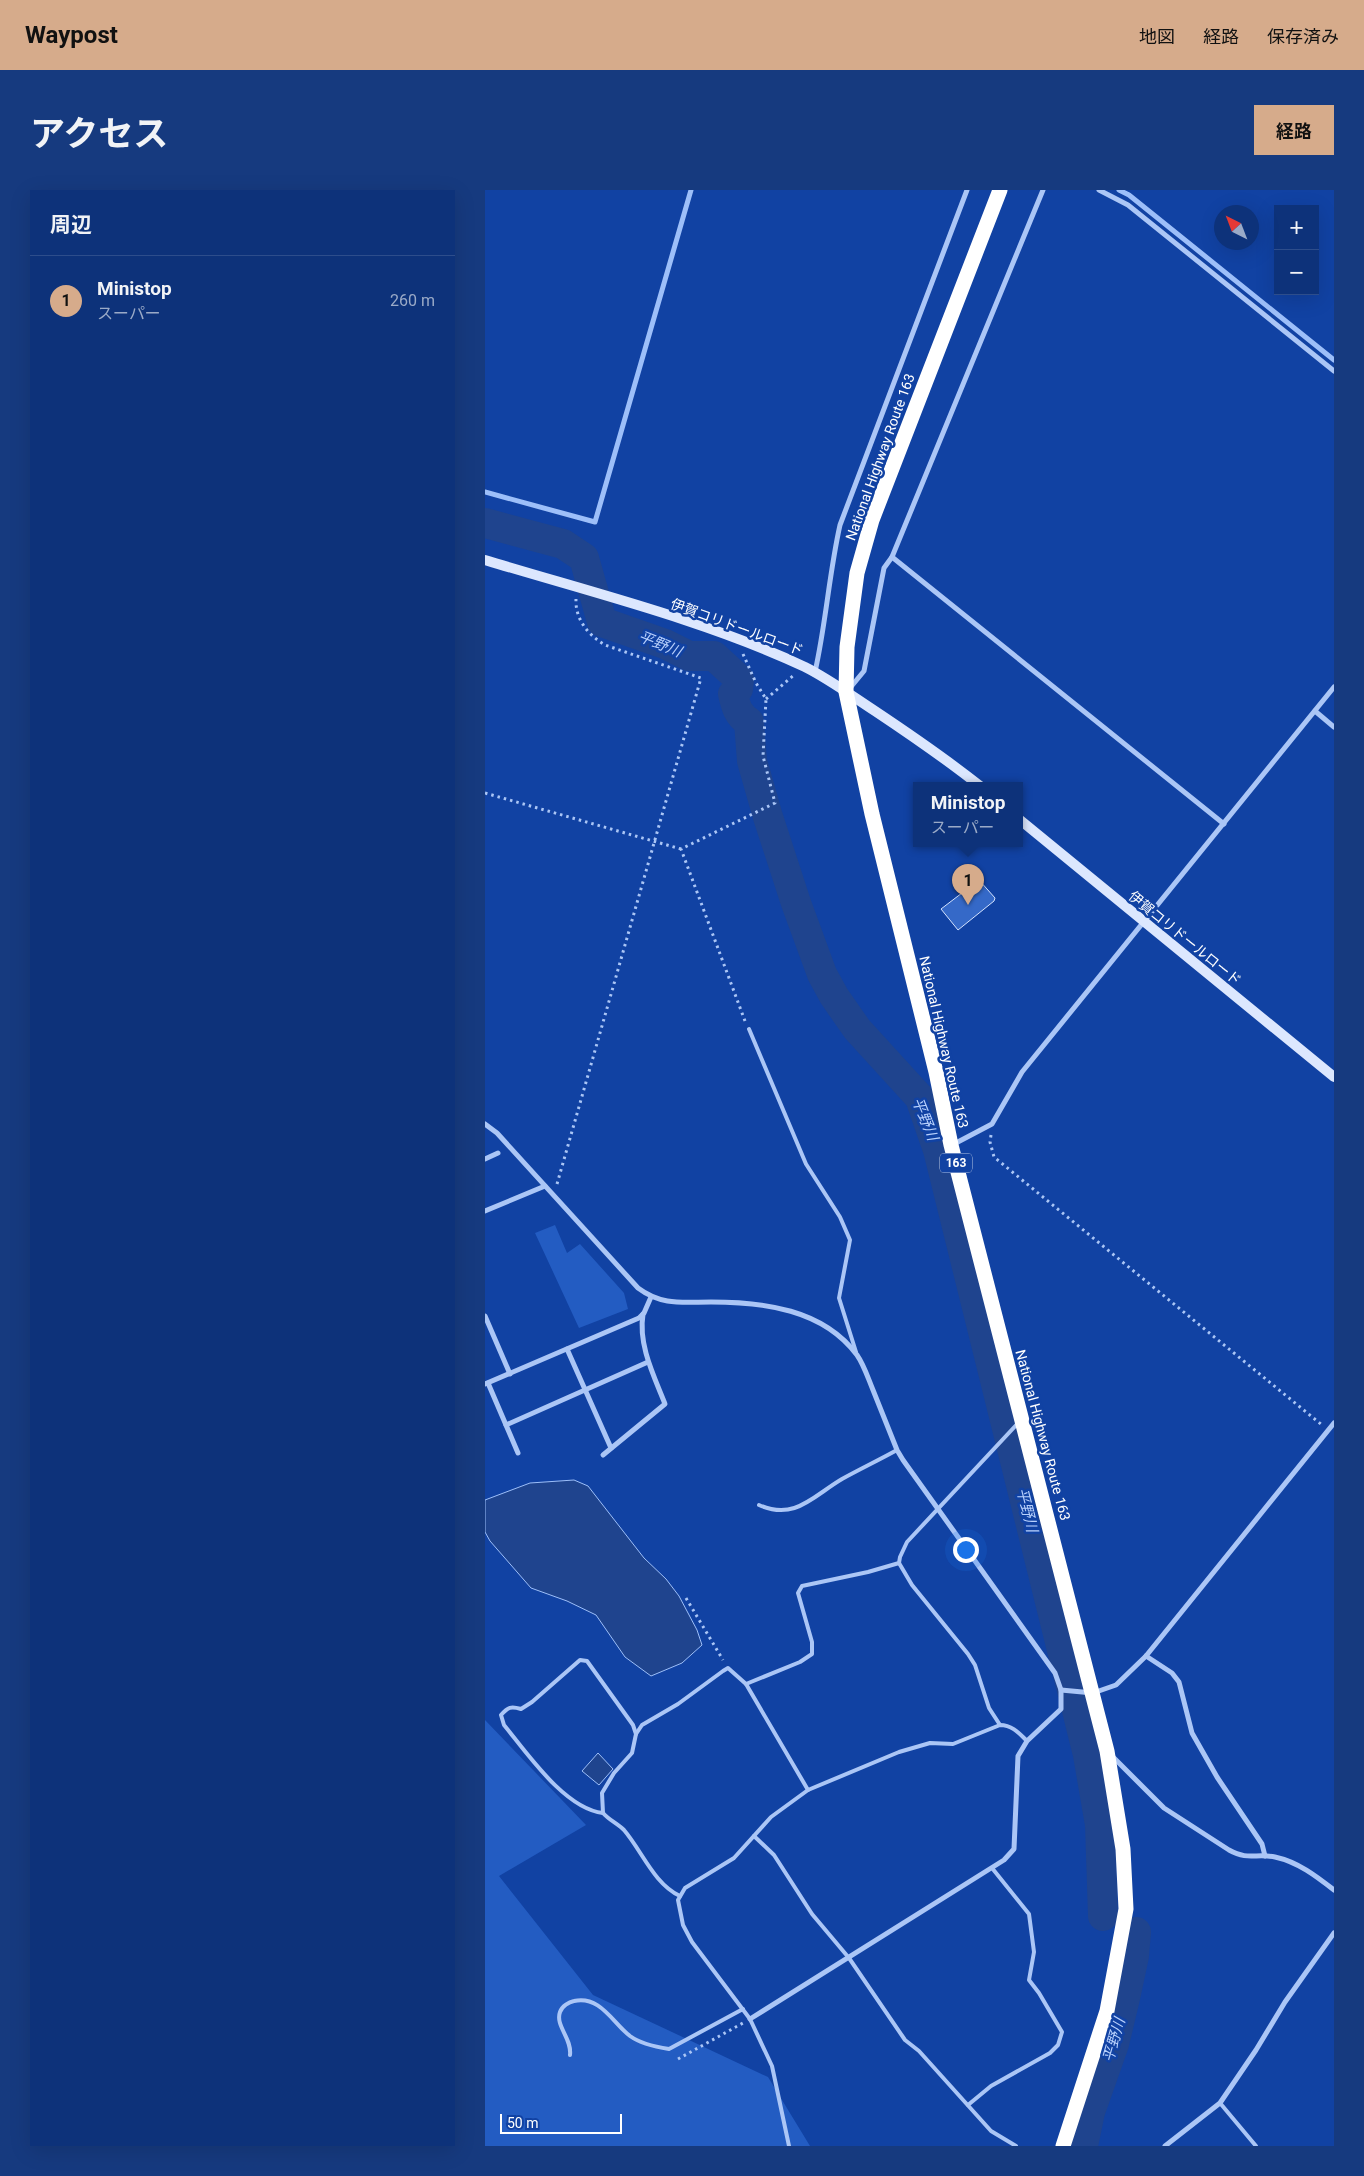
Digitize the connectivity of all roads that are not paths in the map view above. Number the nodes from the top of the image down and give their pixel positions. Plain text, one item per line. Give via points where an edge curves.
1 (967, 190) edge
2 (1000, 190) edge
3 (1043, 190) edge
4 (1099, 190) edge
5 (1334, 371) edge
6 (892, 557) junction
7 (485, 560) edge
8 (815, 672) junction
9 (1334, 687) edge
10 (846, 692) junction
11 (1315, 711) junction
12 (1334, 727) edge
13 (975, 782) edge
14 (1023, 822) edge
15 (1223, 824) junction
16 (1144, 922) junction
17 (749, 1029) road end
18 (1334, 1077) edge
19 (485, 1124) edge
20 (951, 1145) junction
21 (498, 1153) dead end
22 (485, 1159) edge
23 (545, 1186) junction
24 (485, 1212) edge
25 (651, 1297) junction
26 (643, 1313) junction
27 (485, 1316) edge
28 (567, 1349) junction
29 (857, 1355) junction
30 (649, 1362) junction
31 (510, 1374) junction
32 (486, 1384) edge
33 (585, 1391) junction
34 (1018, 1423) junction
35 (1334, 1423) edge
36 (506, 1425) junction
37 (611, 1448) junction
38 (897, 1450) junction
39 (518, 1453) dead end
40 (603, 1455) dead end
41 (759, 1505) dead end
42 (937, 1508) junction
43 (899, 1563) junction
44 (1147, 1656) junction
45 (747, 1684) junction
46 (1061, 1690) junction
47 (1093, 1693) junction
48 (1000, 1725) junction
49 (636, 1734) junction
50 (1027, 1741) junction
51 (1107, 1751) junction
52 (808, 1790) junction
53 (603, 1813) junction
54 (754, 1836) junction
55 (1265, 1856) junction
56 (992, 1868) junction
57 (1334, 1890) edge
58 (680, 1896) junction
59 (1334, 1933) edge
60 (849, 1958) junction
61 (743, 2009) junction
62 (750, 2019) junction
63 (570, 2055) dead end
64 (1220, 2103) junction
65 (969, 2105) junction
66 (789, 2146) edge
67 (1016, 2146) edge
68 (1063, 2146) edge
69 (1165, 2146) edge
70 (1257, 2146) edge

1 - 8 street via 840,525
2 - 10 highway, National Highway Route 163 / 163 via 872,520 857,573 847,647
3 - 6 street
4 - 5 street via 1128,205
6 - 10 street via 884,568 864,671
6 - 15 street
7 - 8 street, 伊賀コリドールロード via 738,639
8 - 10 street, 伊賀コリドールロード
9 - 11 street
10 - 13 street, 伊賀コリドールロード via 951,762
10 - 20 highway, National Highway Route 163 / 163
11 - 12 street
11 - 15 street
14 - 16 street, 伊賀コリドールロード
15 - 16 street
16 - 18 street, 伊賀コリドールロード
16 - 20 street via 1022,1072 992,1124
17 - 29 lane via 806,1164 840,1217 850,1240 839,1298
19 - 23 street
20 - 34 highway, National Highway Route 163 / 163
21 - 22 street
23 - 24 street
23 - 25 street via 638,1288
25 - 26 street
25 - 29 street via 665,1302 749,1302 806,1316 836,1334
26 - 28 street via 639,1318
26 - 30 street
27 - 31 street
28 - 31 street
28 - 33 street
29 - 38 street
30 - 33 street
30 - 37 street via 665,1404
31 - 32 street
32 - 36 street
33 - 36 street
33 - 37 street
34 - 42 lane
34 - 47 highway, National Highway Route 163 / 163
35 - 44 street
36 - 39 street
37 - 40 street
38 - 41 lane via 842,1479 799,1507 772,1511
38 - 42 street
42 - 43 lane via 907,1542
42 - 46 street via 1055,1673
43 - 45 lane via 802,1586 798,1593 812,1642 812,1654
43 - 48 lane via 912,1585 975,1665 989,1708
44 - 47 street via 1117,1685
44 - 55 street via 1179,1682 1192,1732 1262,1844
45 - 49 lane via 729,1668 678,1704 642,1724
45 - 52 lane
46 - 47 street
46 - 50 street via 1061,1709
47 - 51 highway, National Highway Route 163 / 163
48 - 50 lane via 1018,1731
48 - 52 lane via 953,1744 930,1743 899,1752
49 - 53 lane via 633,1753 614,1773 603,1793
49 - 53 lane via 633,1725 587,1661 580,1660 526,1706 506,1709 501,1715 504,1725 572,1800 592,1812
50 - 56 street via 1018,1756 1014,1850
51 - 55 street via 1176,1817 1239,1856
51 - 68 highway, National Highway Route 163 / 163 via 1123,1849 1126,1910 1107,2011
52 - 54 lane via 771,1817
53 - 58 lane via 623,1829 658,1878
54 - 58 lane via 734,1858 685,1888
54 - 60 lane via 774,1855 812,1914
55 - 57 street via 1301,1867
56 - 60 street
56 - 65 lane via 1029,1914 1034,1952 1029,1980 1062,2032 1050,2053 991,2086
58 - 61 lane via 683,1925 692,1942
59 - 64 street
60 - 62 street
60 - 65 lane via 905,2040
61 - 62 lane
61 - 63 lane via 669,2049 630,2036 601,2007 577,2000 568,2002 560,2011 559,2024 571,2047
62 - 66 lane via 772,2066
64 - 69 street
64 - 70 lane
65 - 67 lane via 991,2131

